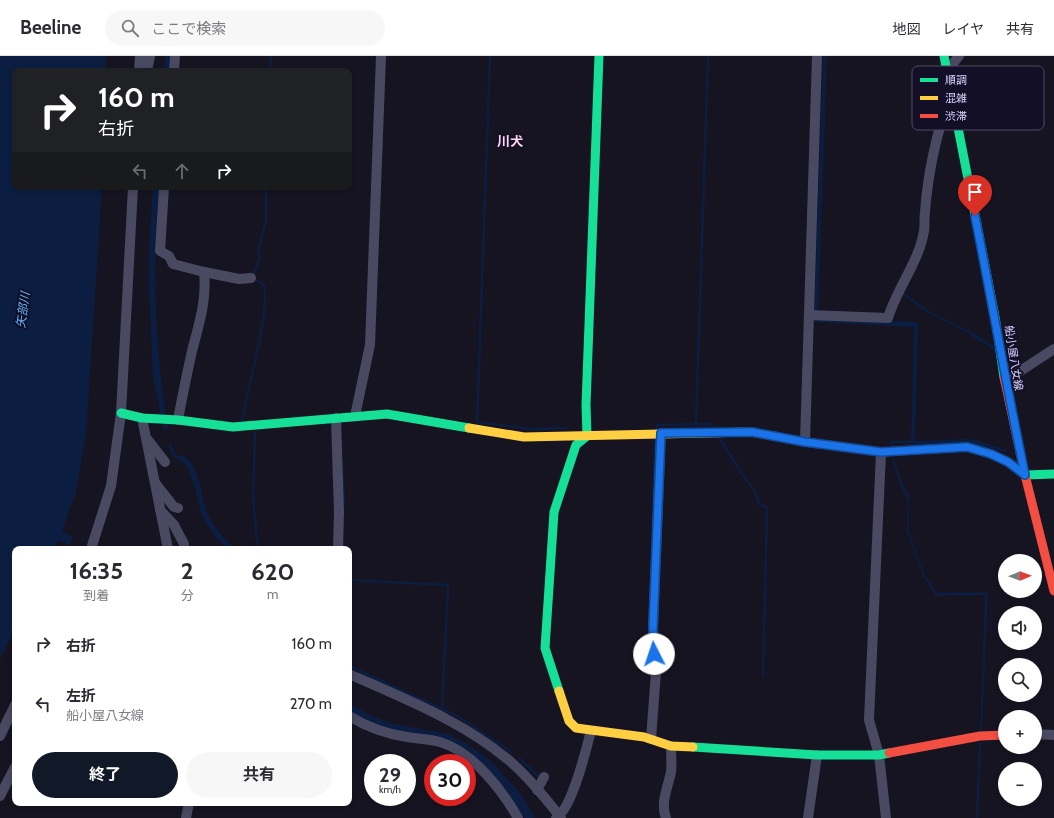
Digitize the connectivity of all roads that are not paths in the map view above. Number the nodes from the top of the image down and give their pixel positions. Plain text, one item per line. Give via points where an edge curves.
1 (140, 56) edge
2 (150, 56) edge
3 (175, 56) edge
4 (380, 56) edge
5 (599, 56) edge
6 (817, 56) edge
7 (944, 56) edge
8 (958, 56) edge
9 (946, 66) edge
10 (951, 66) edge
11 (139, 68) edge
12 (148, 68) edge
13 (174, 68) edge
14 (939, 130) edge
15 (958, 130) edge
16 (133, 190) edge
17 (164, 190) edge
18 (204, 272) junction
19 (251, 278) dead end
20 (814, 315) junction
21 (1054, 349) edge
22 (1005, 381) junction
23 (121, 413) junction
24 (355, 416) junction
25 (142, 418) junction
26 (336, 418) junction
27 (178, 420) junction
28 (661, 433) junction
29 (587, 436) junction
30 (146, 437) junction
31 (805, 442) junction
32 (881, 452) junction
33 (165, 462) dead end
34 (1054, 474) edge
35 (1025, 475) junction
36 (155, 483) junction
37 (178, 508) dead end
38 (160, 510) junction
39 (184, 544) dead end
40 (92, 546) edge
41 (167, 546) edge
42 (338, 546) edge
43 (1054, 591) edge
44 (352, 675) edge
45 (12, 711) edge
46 (352, 718) edge
47 (591, 731) junction
48 (1042, 734) edge
49 (1054, 734) edge
50 (998, 735) edge
51 (0, 736) edge
52 (651, 739) junction
53 (672, 746) junction
54 (817, 755) junction
55 (879, 755) junction
56 (12, 773) edge
57 (544, 778) dead end
58 (536, 790) junction
59 (0, 796) edge
60 (188, 806) edge
61 (559, 817) edge
62 (186, 818) edge
63 (518, 818) edge
64 (666, 818) edge
65 (808, 818) edge
66 (886, 818) edge

1 - 11 street
2 - 12 street
3 - 13 street
4 - 24 street via 370,345
5 - 29 street
6 - 20 street
7 - 9 street, 船小屋八女線
8 - 10 street
14 - 20 street via 924,231 888,318
15 - 22 street, 船小屋八女線
16 - 23 street
17 - 18 street via 160,251 169,256 174,264
18 - 19 street via 239,279
18 - 27 street via 204,308 184,383
20 - 31 street
21 - 22 street
22 - 35 street, 船小屋八女線
23 - 25 street
23 - 40 street via 112,486
24 - 26 street
24 - 29 street via 387,414 524,437
25 - 27 street
25 - 30 street
26 - 27 street via 233,427
26 - 42 street
28 - 29 street
28 - 31 street via 737,431
28 - 52 street via 653,628 656,672
29 - 47 street via 576,445 554,512 545,648 569,721 576,728
30 - 33 street
30 - 36 street
31 - 32 street
32 - 35 street via 967,447 1008,462
32 - 55 street via 869,720
34 - 35 street
35 - 43 street, 船小屋八女線
36 - 37 street via 174,507
36 - 38 street
38 - 39 street via 174,525
38 - 41 street
44 - 58 street via 468,731 513,764
45 - 51 street
46 - 63 street via 387,733 450,746 485,773 507,799
47 - 52 street
47 - 61 street via 571,798
48 - 49 street
50 - 55 street via 980,736
52 - 53 street
53 - 54 street
53 - 64 street via 671,771 664,797
54 - 55 street
54 - 65 street
55 - 66 street
56 - 59 street
57 - 58 street
58 - 61 street
60 - 62 street

